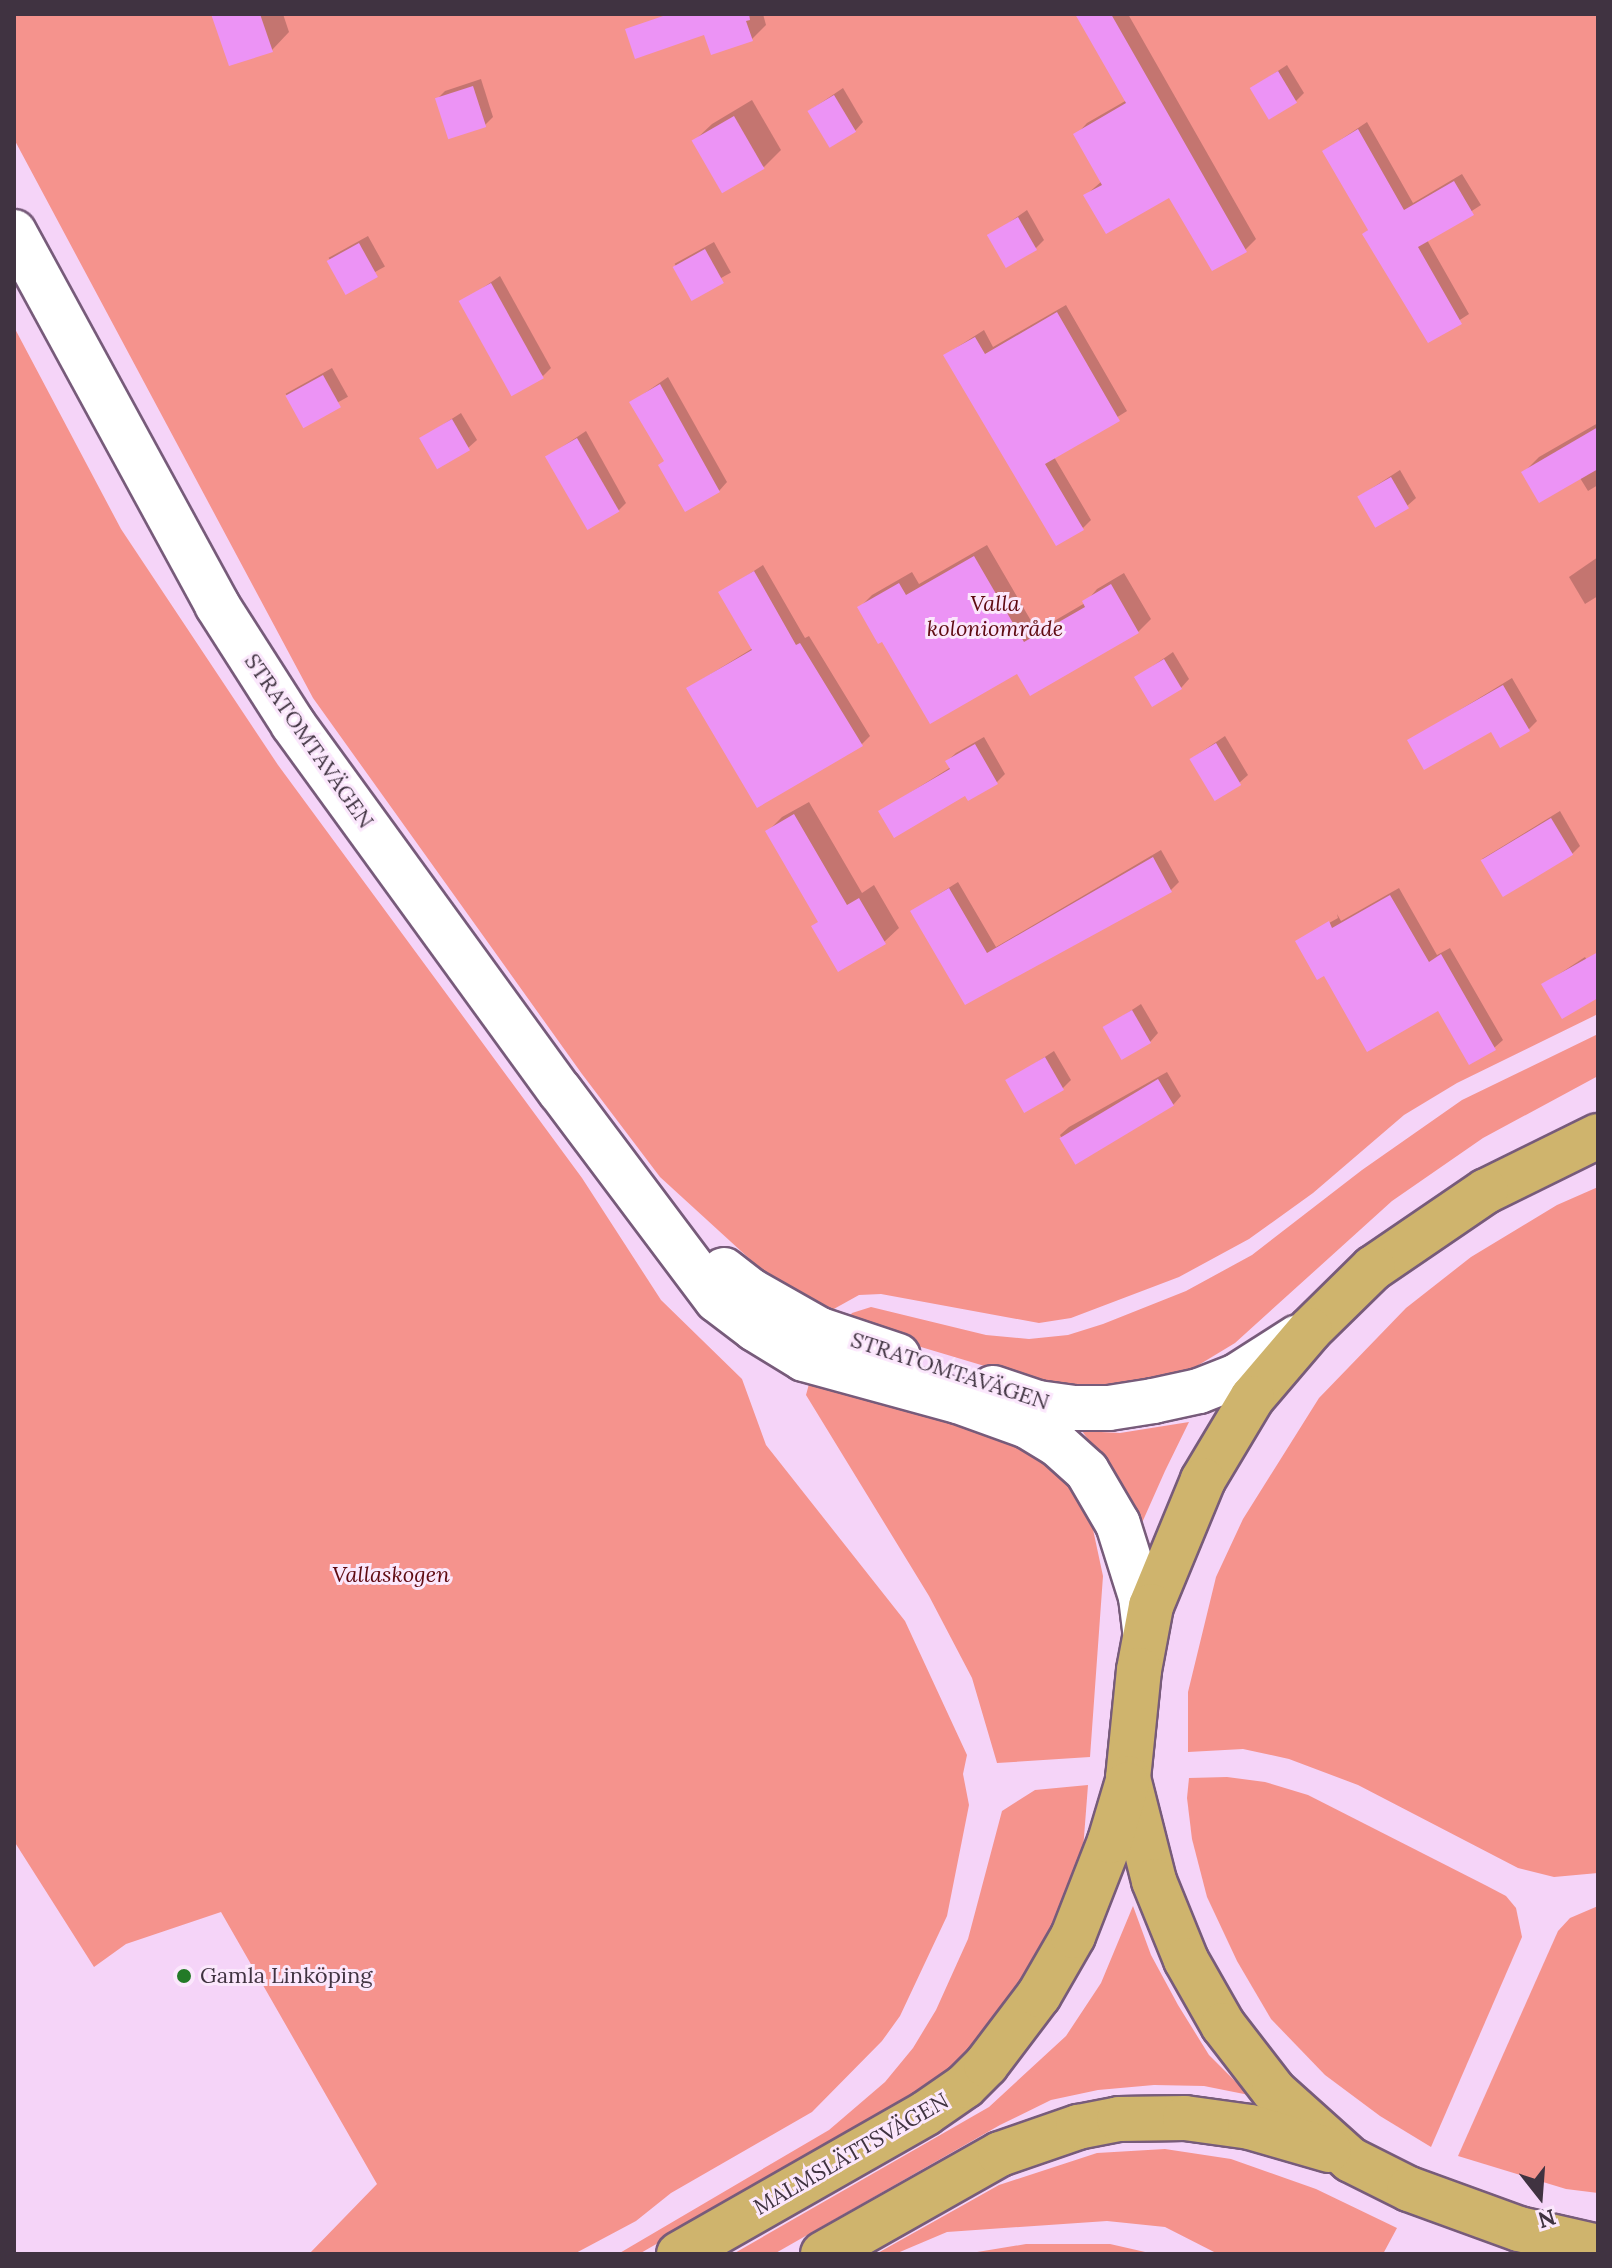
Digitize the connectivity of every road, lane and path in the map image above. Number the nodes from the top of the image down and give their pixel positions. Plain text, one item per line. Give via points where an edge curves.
1 (14, 232) edge
2 (1598, 1136) edge
3 (655, 1218) junction
4 (1310, 1330) junction
5 (1145, 1632) junction
6 (1128, 1778) junction
7 (1351, 2160) junction
8 (1409, 2189) junction
9 (1598, 2247) edge
10 (679, 2254) edge
11 (823, 2254) edge
12 (1496, 2254) edge

1 - 3 street, STRATOMTAVÄGEN via 217,605 293,724
2 - 4 main road via 1533,1166 1433,1224 1373,1268
3 - 4 street, STRATOMTAVÄGEN via 751,1291 820,1330 1038,1403 1109,1408 1199,1391 1237,1376
3 - 5 street, STRATOMTAVÄGEN via 717,1300 804,1359 958,1401 1027,1426 1057,1444 1087,1471 1118,1524 1133,1563
4 - 5 main road via 1252,1398 1210,1466 1170,1556
5 - 6 main road
6 - 7 main road via 1166,1915 1223,2025 1274,2091
6 - 10 main road, MALMSLÄTTSVÄGEN via 1073,1936 1023,2020 986,2065 926,2113
7 - 8 main road
7 - 11 main road via 1250,2127 1185,2118 1119,2119 1039,2138 1000,2154
8 - 9 main road via 1476,2216
8 - 12 main road

